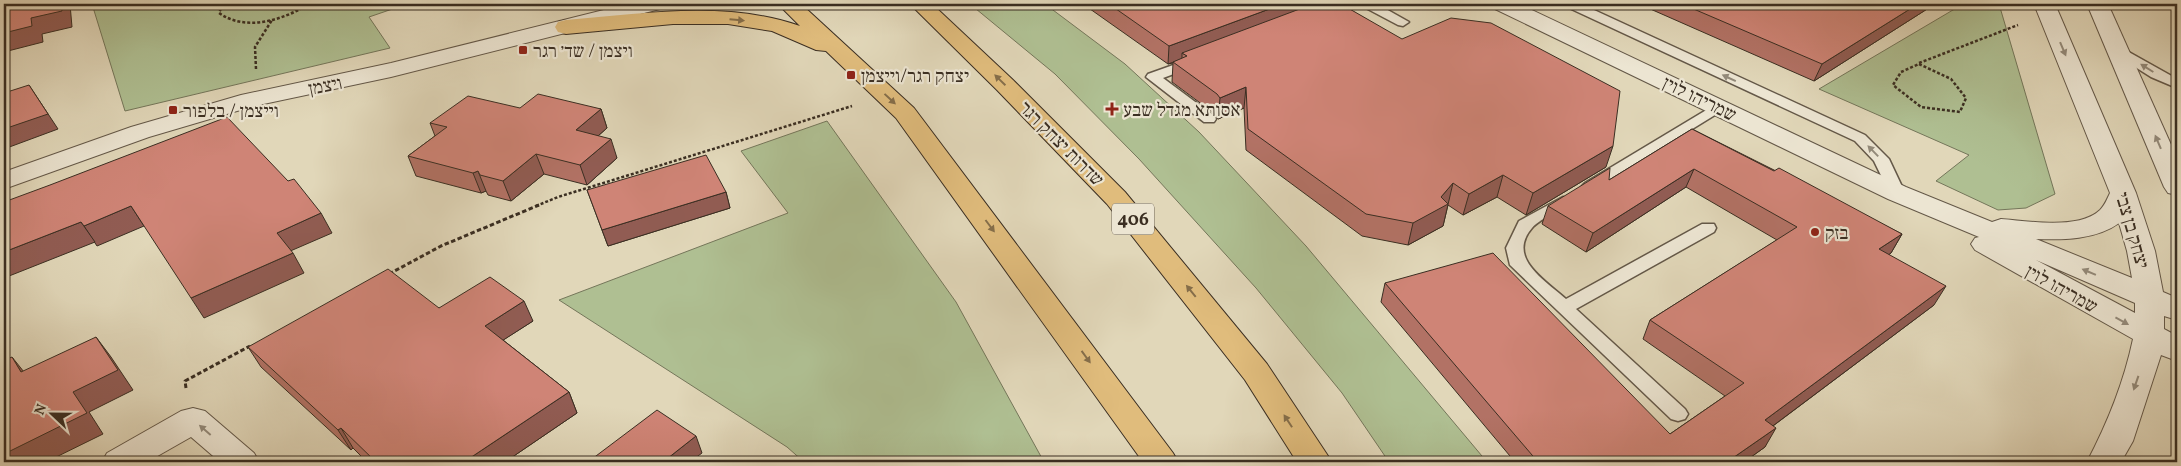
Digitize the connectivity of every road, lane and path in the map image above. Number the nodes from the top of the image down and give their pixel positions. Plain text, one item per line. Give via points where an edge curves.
1 (223, 4) edge
2 (309, 4) edge
3 (616, 4) edge
4 (652, 4) edge
5 (789, 4) edge
6 (920, 4) edge
7 (1368, 4) edge
8 (1502, 4) edge
9 (1571, 4) edge
10 (2045, 4) edge
11 (2097, 4) edge
12 (272, 20) junction
13 (1403, 22) dead end
14 (2018, 25) dead end
15 (566, 27) junction
16 (2118, 50) junction
17 (842, 53) junction
18 (1207, 56) edge
19 (1919, 64) junction
20 (2177, 84) edge
21 (886, 96) junction
22 (263, 97) junction
23 (1718, 107) junction
24 (1209, 119) dead end
25 (4, 181) edge
26 (2177, 187) edge
27 (1897, 193) junction
28 (2124, 193) junction
29 (1978, 226) junction
30 (1708, 228) dead end
31 (388, 274) edge
32 (2150, 298) junction
33 (1564, 308) junction
34 (2177, 310) edge
35 (2149, 336) junction
36 (256, 344) edge
37 (2177, 350) edge
38 (1678, 414) dead end
39 (194, 420) junction
40 (119, 462) edge
41 (242, 462) edge
42 (1161, 462) edge
43 (1315, 462) edge
44 (2104, 462) edge

1 - 12 path via 220,13 235,22
2 - 12 path
3 - 15 main road
4 - 15 street, ויצמן
5 - 17 main road
43 -> 6 main road, שדרות יצחק רגר / 406 via 1256,372 1116,198
7 - 13 lane
8 - 23 street, שמריהו לוין
27 -> 9 lane via 1881,159 1860,138
10 -> 28 street, יצחק בן צבי
11 - 16 street
12 - 22 path via 255,47
14 - 19 path
15 -> 17 main road via 676,18 733,19 778,26
15 - 22 street, ויצמן via 391,70
20 -> 16 lane
26 -> 16 street
17 - 21 main road
18 - 24 lane via 1153,77
19 - 19 path via 1901,72 1893,85 1921,107 1960,112 1966,98 1951,79
21 - 31 path via 558,197 441,246
21 -> 42 main road via 905,113
22 - 25 street, ויצמן via 140,132
23 - 27 street, שמריהו לוין
23 - 33 lane via 1526,225 1514,248 1518,265
27 - 29 street, שמריהו לוין
27 -> 35 street, שמריהו לוין
28 - 29 street via 2106,220 2076,230
28 - 32 street, יצחק בן צבי via 2141,251
32 -> 29 street, שמריהו לוין
30 - 33 lane
32 - 34 street, שמריהו לוין
32 - 35 street, יצחק בן צבי
33 - 38 lane
35 - 37 street, שמריהו לוין
35 -> 44 street, יצחק בן צבי via 2116,441
36 - 39 path via 185,381
39 - 40 street
41 -> 39 street

